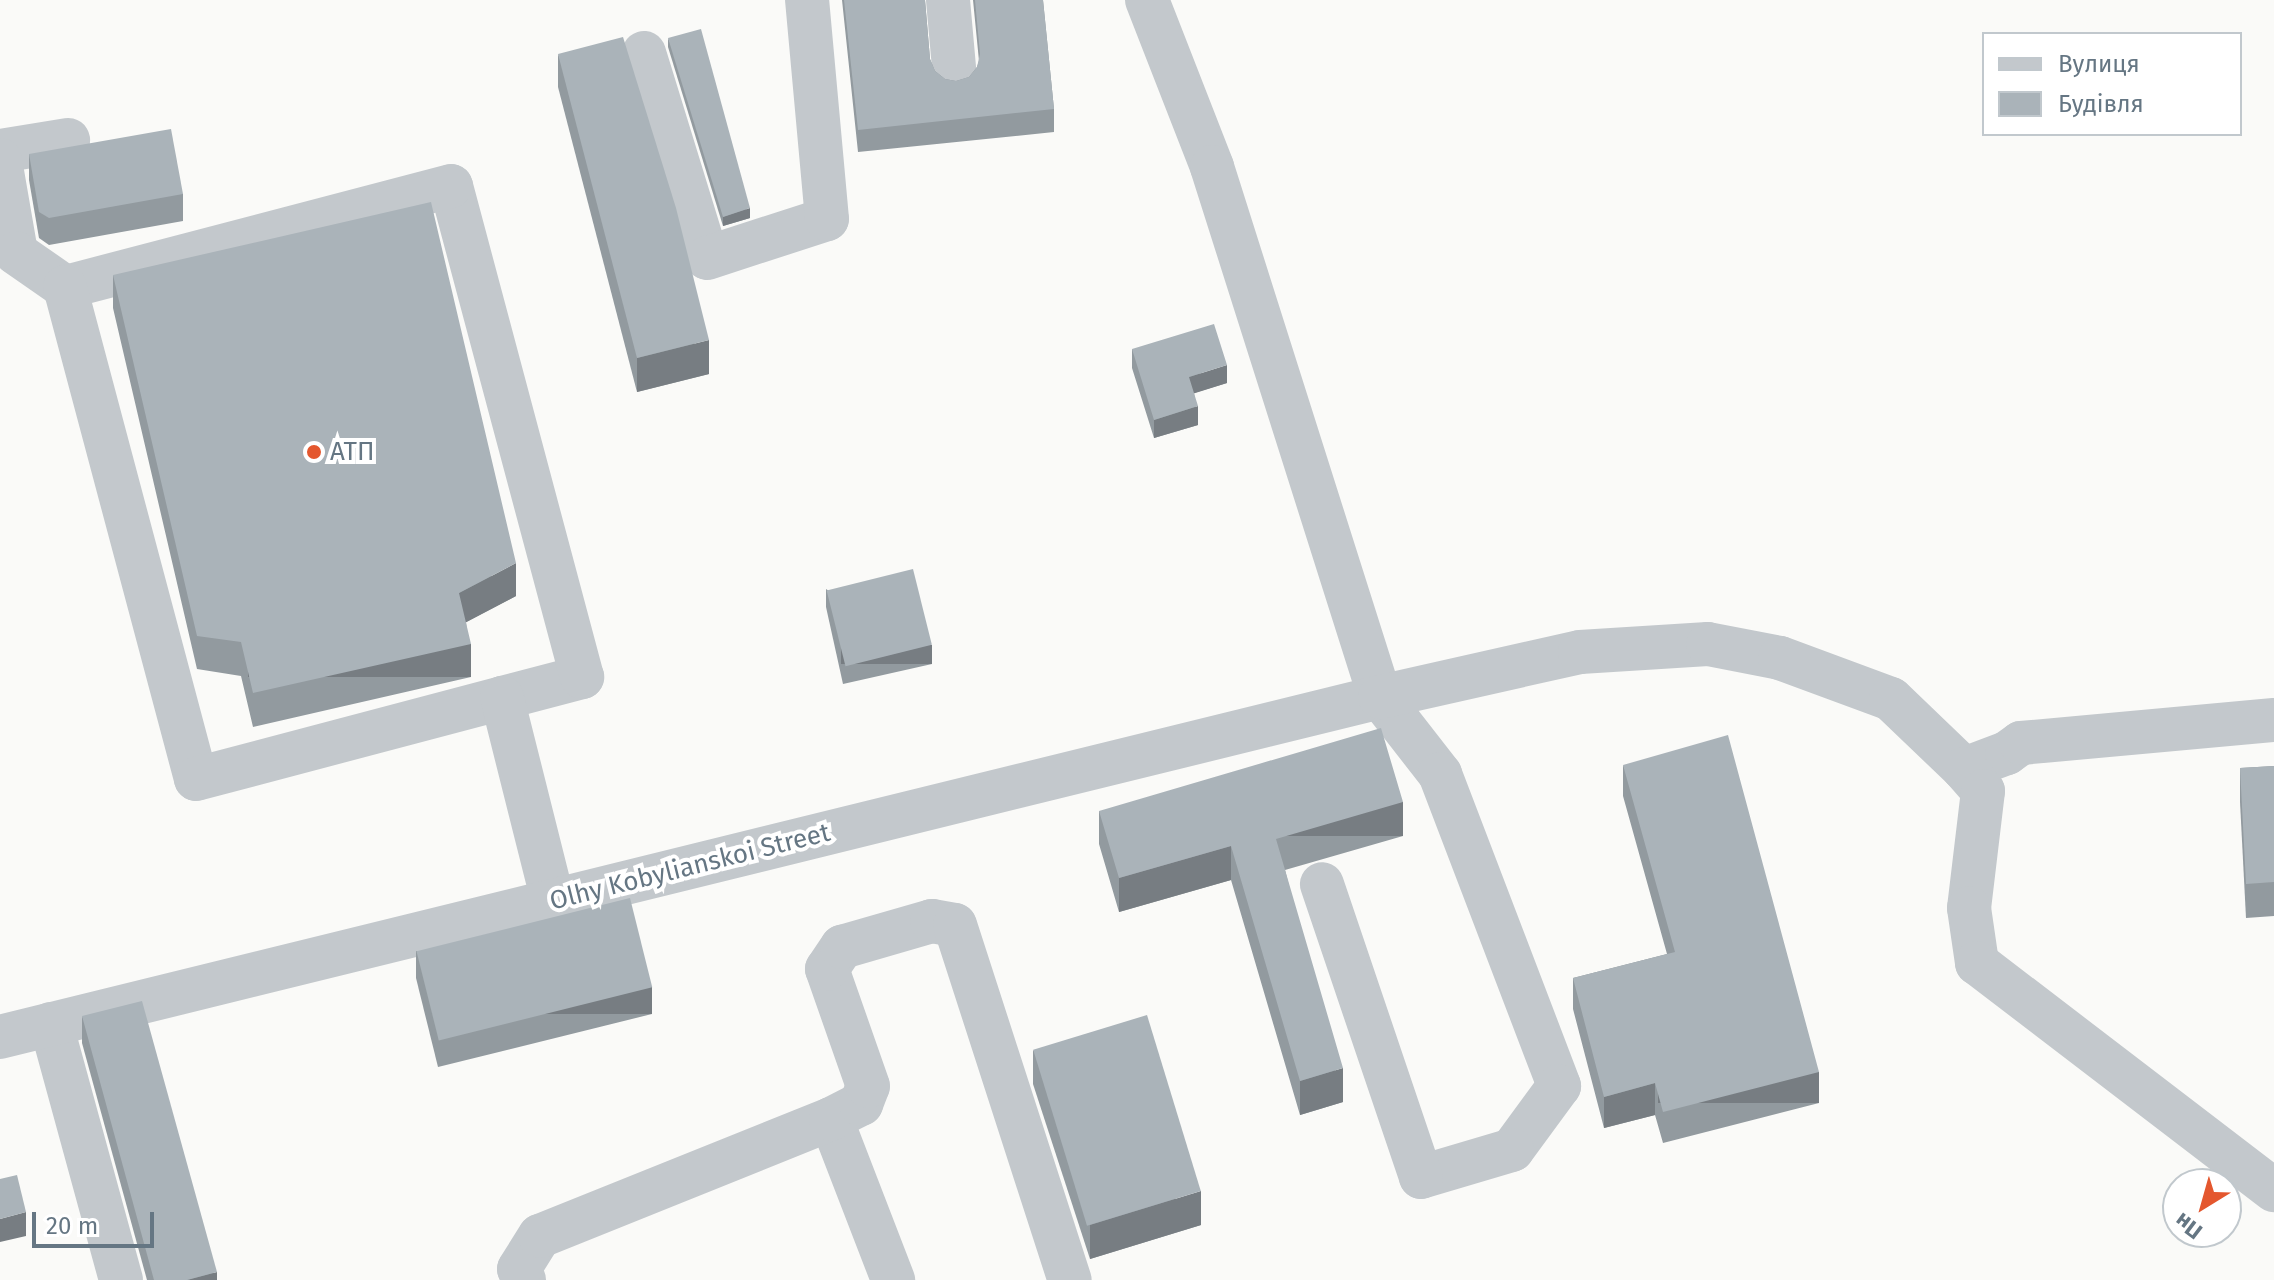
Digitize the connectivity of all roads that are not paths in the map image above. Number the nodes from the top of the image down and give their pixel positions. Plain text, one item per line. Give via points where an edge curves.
1 (807, 0) edge
2 (948, 0) edge
3 (1147, 0) edge
4 (644, 53) dead end
5 (955, 78) edge
6 (68, 140) dead end
7 (0, 151) edge
8 (0, 160) edge
9 (8, 254) edge
10 (65, 287) junction
11 (1380, 697) junction
12 (502, 698) junction
13 (2274, 720) edge
14 (1964, 769) junction
15 (1322, 884) dead end
16 (553, 901) junction
17 (51, 1024) junction
18 (0, 1037) edge
19 (831, 1119) junction
20 (2274, 1190) edge
21 (121, 1280) edge
22 (524, 1280) edge
23 (893, 1280) edge
24 (1070, 1280) edge

1 - 4 street via 827,219 707,258
2 - 5 street
3 - 11 street via 1212,167
6 - 7 street
8 - 9 street
9 - 10 street
10 - 12 street via 196,779
10 - 12 street via 451,186 582,677
11 - 14 street, Olhy Kobylianskoi Street via 1580,652 1708,644 1780,658 1891,699
11 - 15 street via 1440,774 1559,1086 1512,1150 1421,1177
11 - 16 street, Olhy Kobylianskoi Street
12 - 16 street
13 - 14 street via 2021,743
14 - 20 street, Olhy Kobylianskoi Street via 1983,791 1969,908 1977,963
16 - 17 street, Olhy Kobylianskoi Street
17 - 18 street, Olhy Kobylianskoi Street
17 - 21 street
19 - 22 street via 540,1236 519,1269
19 - 23 street
19 - 24 street via 861,1104 868,1086 827,969 842,947 932,921 955,925

